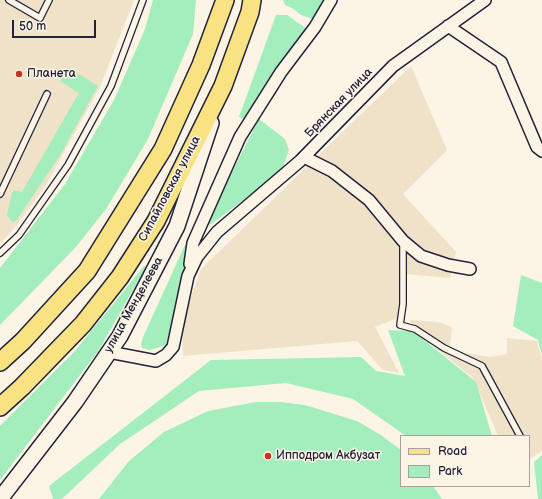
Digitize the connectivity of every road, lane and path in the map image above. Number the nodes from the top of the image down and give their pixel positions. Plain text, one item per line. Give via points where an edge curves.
1 (9, 0) edge
2 (49, 0) edge
3 (143, 0) edge
4 (225, 0) edge
5 (252, 0) edge
6 (331, 0) edge
7 (479, 2) edge
8 (448, 26) junction
9 (223, 86) junction
10 (47, 94) dead end
11 (542, 151) edge
12 (304, 157) junction
13 (0, 194) edge
14 (403, 241) junction
15 (0, 253) edge
16 (470, 269) dead end
17 (188, 276) junction
18 (109, 352) junction
19 (0, 362) edge
20 (0, 407) edge
21 (519, 435) edge
22 (0, 499) edge

1 - 2 lane via 40,18
3 - 15 lane via 111,86 68,165 19,235
4 - 19 main road via 201,65 163,149 87,271
5 - 9 main road, Сипайловская улица
6 - 17 street via 240,137 193,243
7 - 8 street, Брянская улица
8 - 11 street via 501,62 537,147
8 - 12 street, Брянская улица via 393,66
9 - 18 main road, улица Менделеева via 177,226 120,336
9 - 20 main road, Сипайловская улица via 156,221 120,277 83,324
10 - 13 lane
12 - 14 street via 332,171 369,200
12 - 17 street, Брянская улица via 217,232 197,257
14 - 16 street via 421,256
14 - 21 lane via 403,304 400,325 415,330 444,348 482,366
17 - 18 street via 173,347 166,355 156,361
18 - 22 main road, улица Менделеева via 75,402

